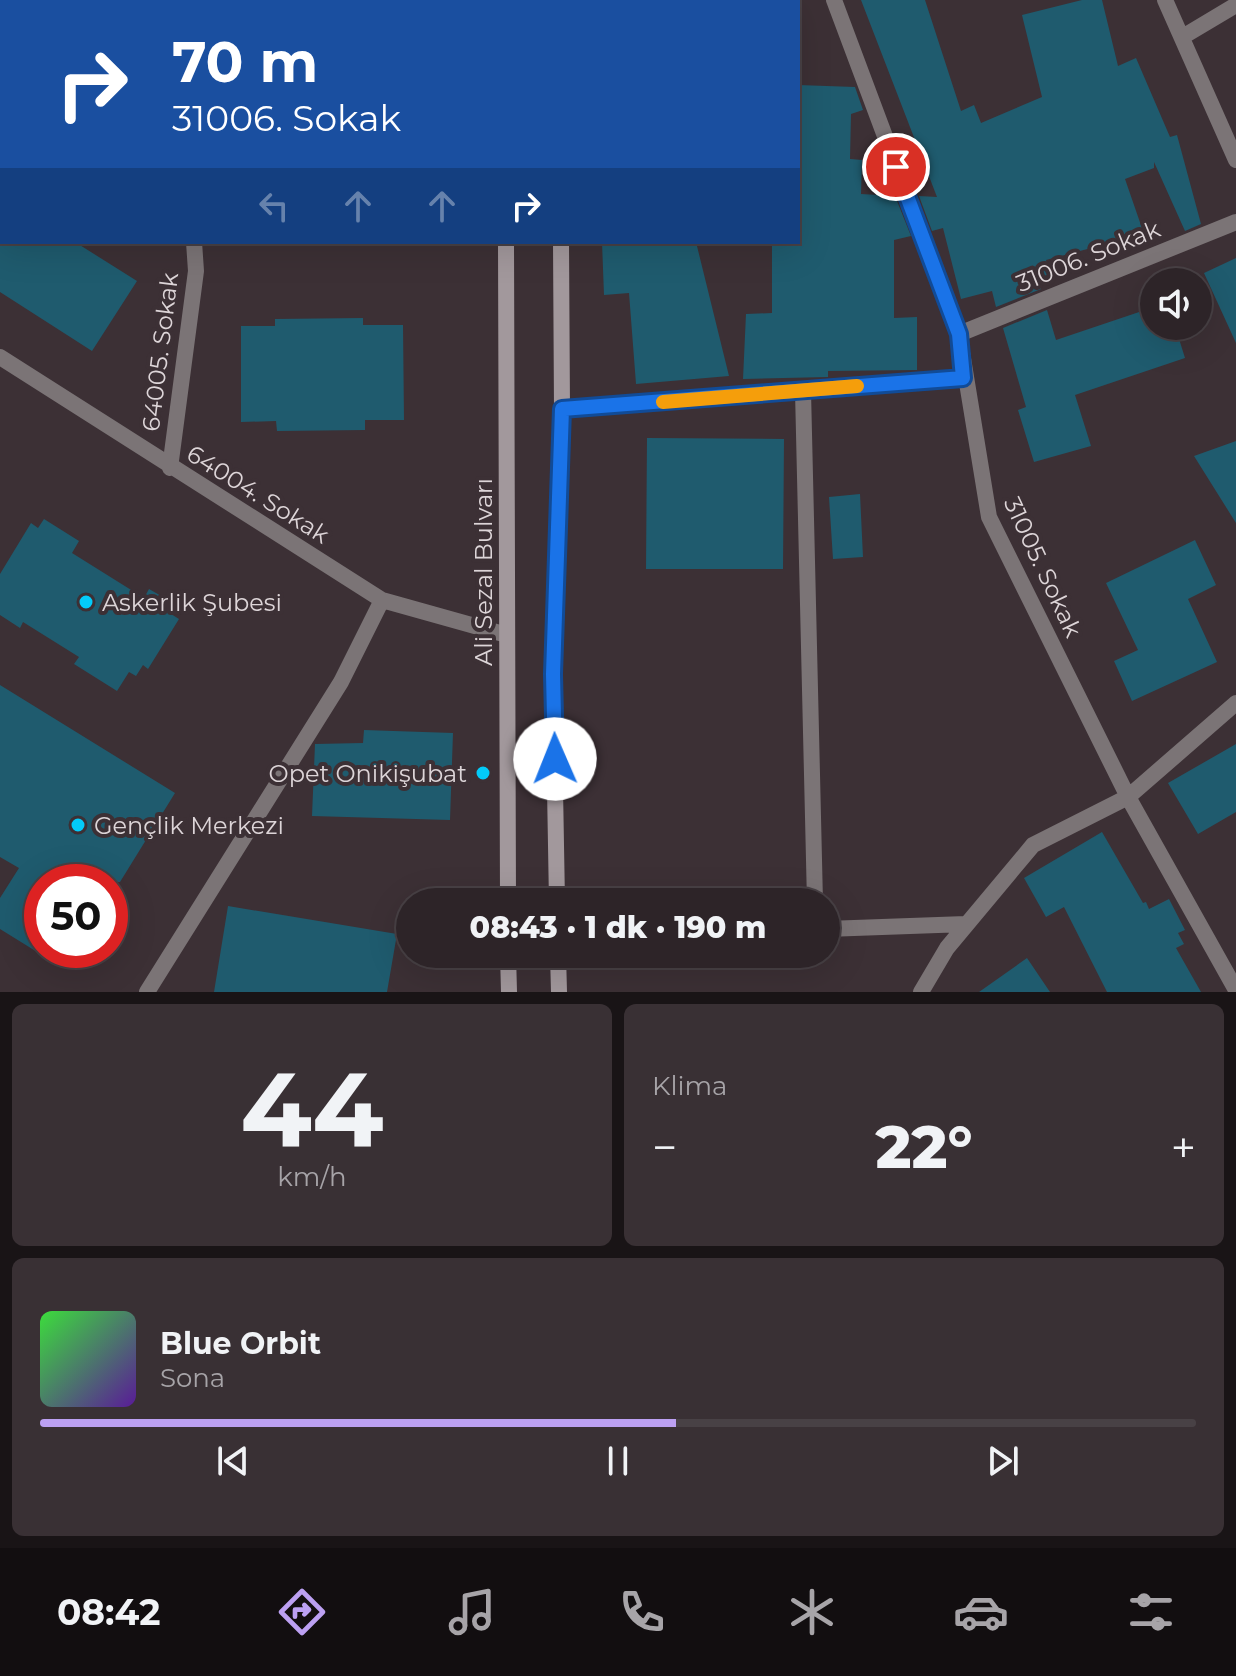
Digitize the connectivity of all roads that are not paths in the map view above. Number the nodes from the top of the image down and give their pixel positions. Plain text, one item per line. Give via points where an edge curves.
1 (834, 0) edge
2 (1165, 0) edge
3 (1236, 5) edge
4 (1184, 36) junction
5 (1236, 160) edge
6 (1236, 222) edge
7 (194, 244) edge
8 (506, 244) edge
9 (561, 244) edge
10 (959, 334) junction
11 (0, 357) edge
12 (963, 378) junction
13 (803, 391) junction
14 (562, 409) junction
15 (170, 468) junction
16 (382, 600) junction
17 (507, 635) junction
18 (1236, 703) edge
19 (1128, 797) junction
20 (508, 888) edge
21 (557, 888) edge
22 (815, 888) edge
23 (966, 924) junction
24 (840, 928) edge
25 (508, 968) edge
26 (558, 968) edge
27 (1236, 990) edge
28 (147, 992) edge
29 (509, 992) edge
30 (559, 992) edge
31 (921, 992) edge

1 - 10 street, 31005. Sokak
2 - 4 street
3 - 4 street
4 - 5 street
6 - 10 street, 31006. Sokak
7 - 15 street, 64005. Sokak via 196,271
8 - 17 main road, Ali Sezal Bulvarı
9 - 14 main road
10 - 12 street, 31005. Sokak
11 - 15 street, 64004. Sokak
12 - 13 street
12 - 19 street, 31005. Sokak via 989,517
13 - 14 street
13 - 22 street
14 - 21 main road via 553,674
15 - 16 street, 64004. Sokak
16 - 17 street, 64004. Sokak
16 - 28 street via 341,682
17 - 20 main road, Ali Sezal Bulvarı
18 - 19 street
19 - 23 street via 1033,845
19 - 27 street, 31005. Sokak
23 - 24 street
23 - 31 street
25 - 29 main road
26 - 30 main road

